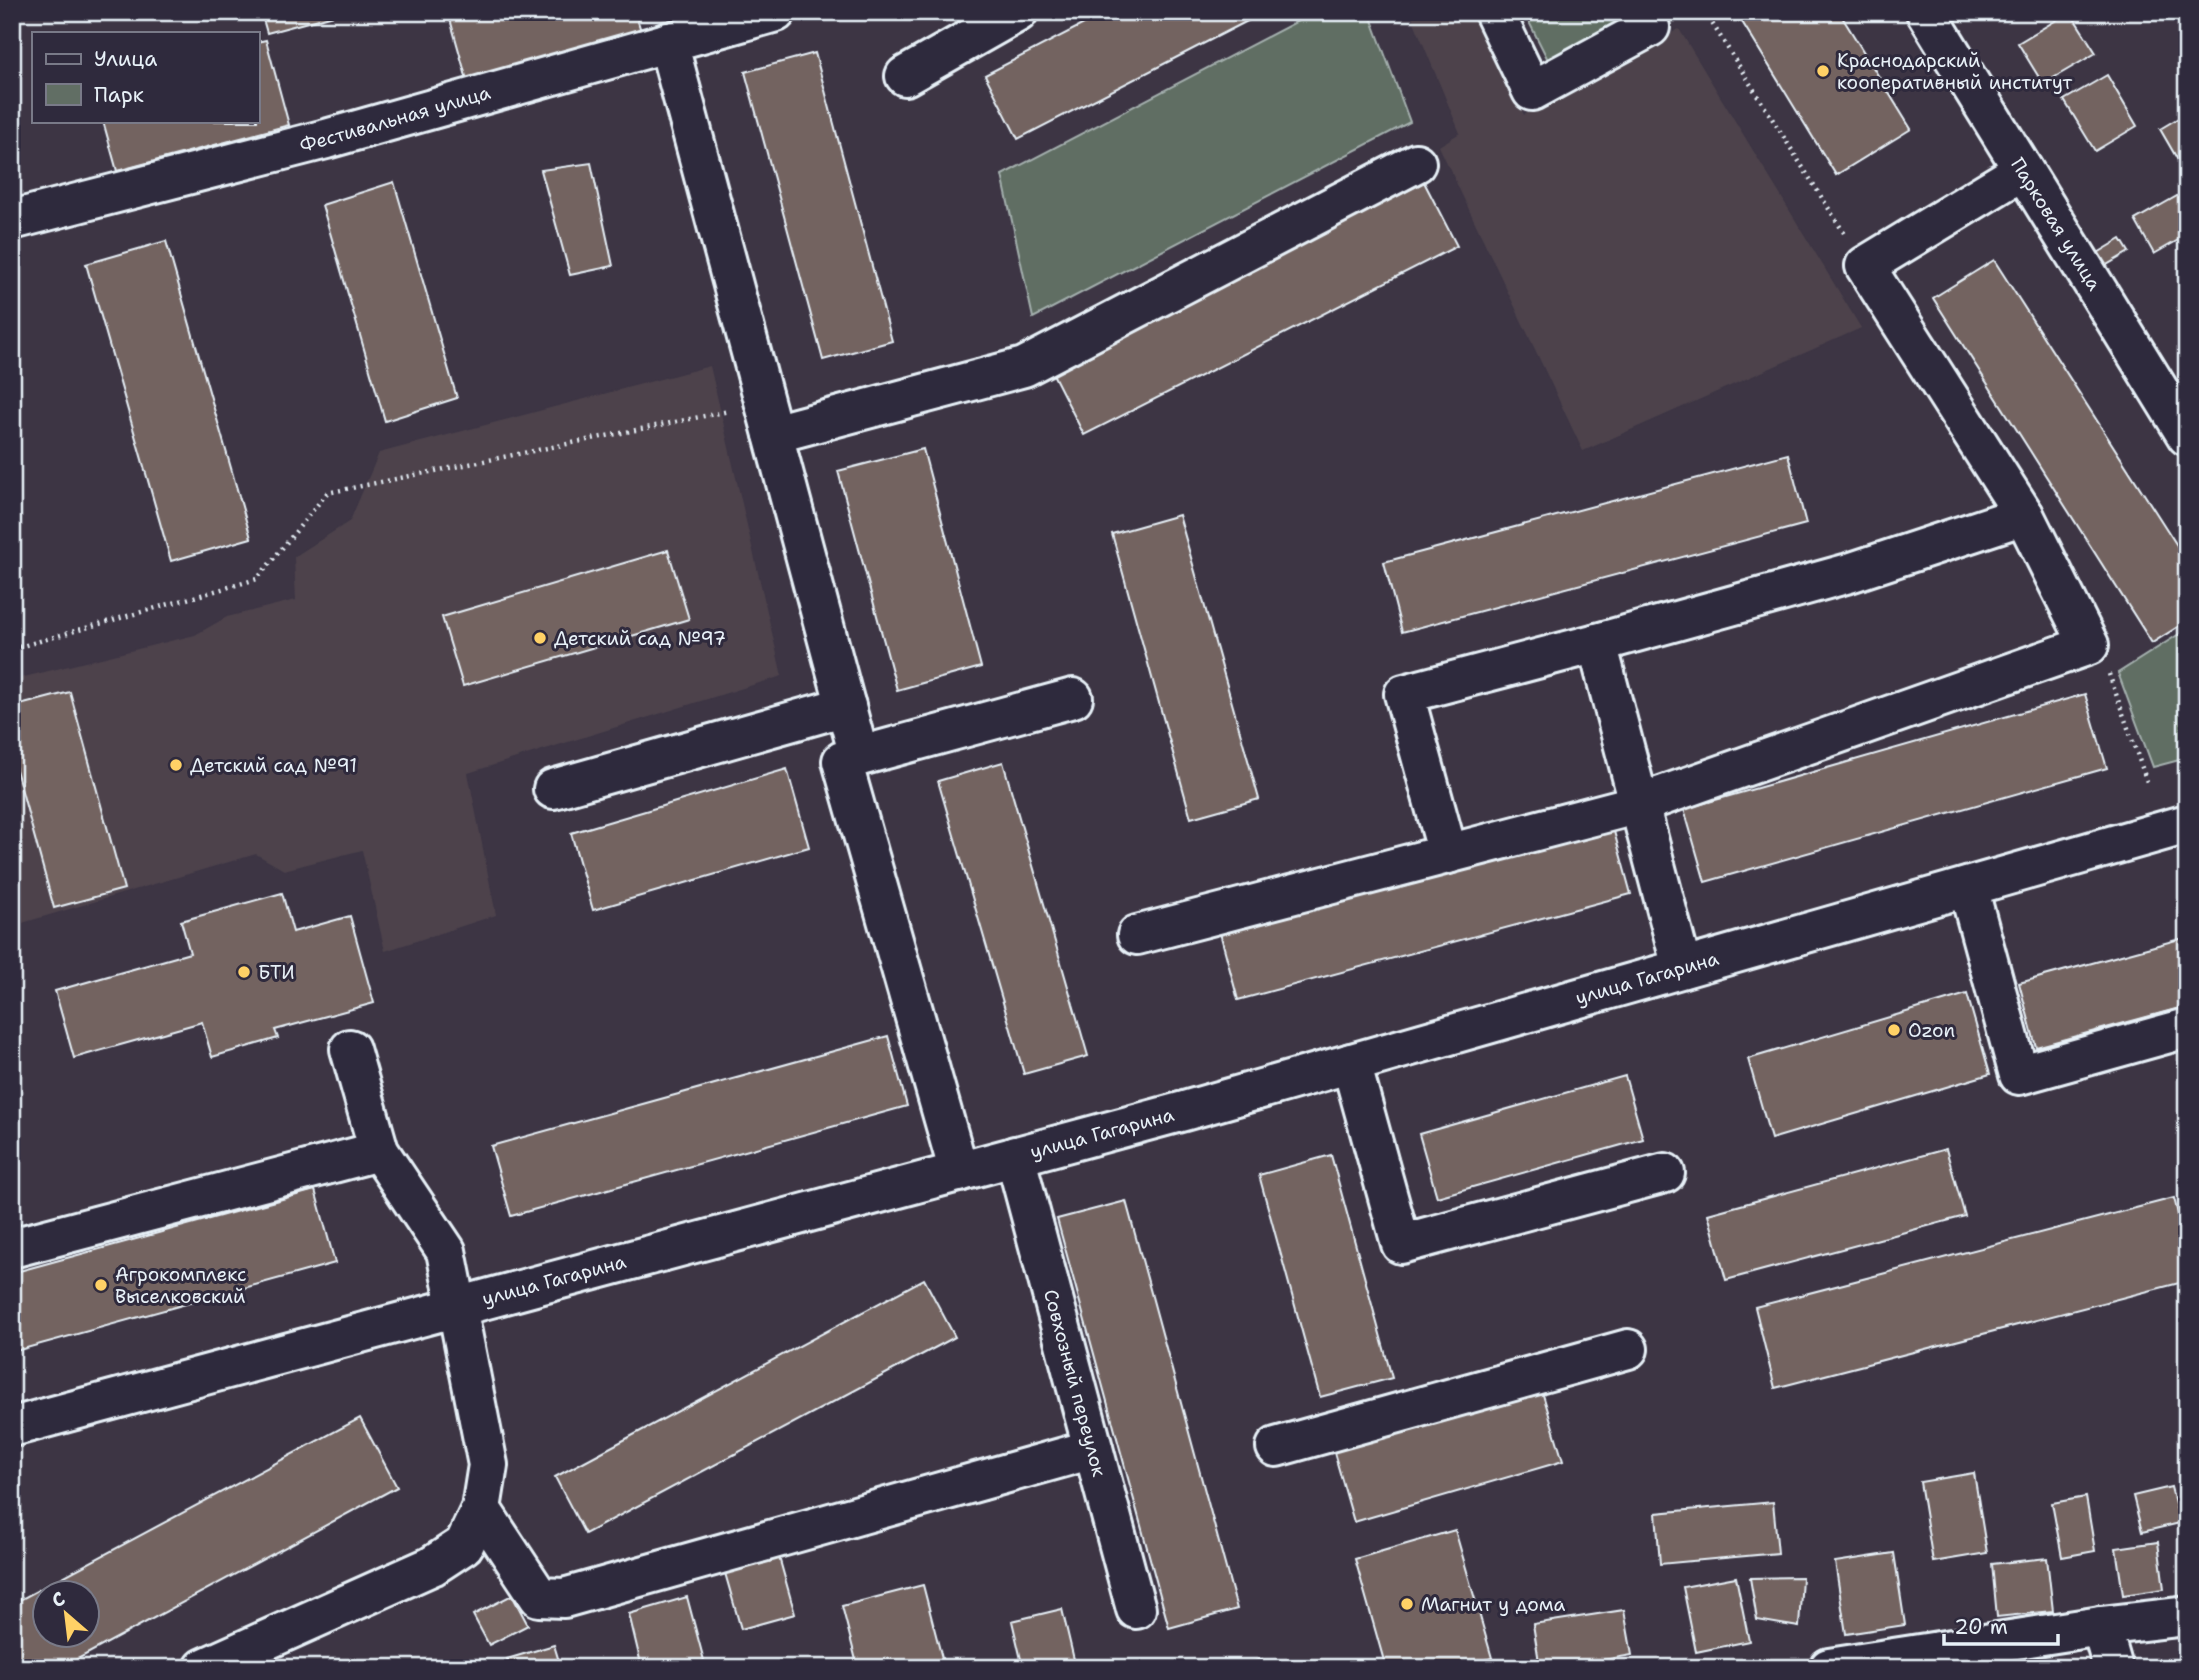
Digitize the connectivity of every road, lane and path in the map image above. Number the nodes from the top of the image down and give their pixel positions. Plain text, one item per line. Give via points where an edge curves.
1 (776, 12) edge
2 (1018, 12) edge
3 (1494, 12) edge
4 (1705, 12) edge
5 (1926, 12) edge
6 (1650, 27) dead end
7 (668, 42) junction
8 (905, 76) dead end
9 (1416, 163) dead end
10 (2023, 170) junction
11 (12, 220) edge
12 (1865, 266) junction
13 (769, 419) junction
14 (2187, 436) edge
15 (2024, 515) junction
16 (1597, 643) junction
17 (2089, 645) junction
18 (12, 649) edge
19 (1073, 698) dead end
20 (846, 706) junction
21 (859, 756) junction
22 (2147, 782) dead end
23 (553, 789) dead end
24 (1639, 804) junction
25 (2187, 824) edge
26 (1448, 854) junction
27 (1968, 887) junction
28 (1137, 935) dead end
29 (1682, 968) junction
30 (2187, 1028) edge
31 (350, 1049) dead end
32 (1351, 1063) junction
33 (379, 1151) junction
34 (1014, 1156) junction
35 (959, 1172) junction
36 (1665, 1173) dead end
37 (12, 1248) edge
38 (457, 1306) junction
39 (1628, 1349) dead end
40 (12, 1427) edge
41 (1276, 1447) dead end
42 (1093, 1449) junction
43 (481, 1509) junction
44 (1136, 1609) dead end
45 (2187, 1615) edge
46 (2101, 1626) junction
47 (204, 1668) edge
48 (1829, 1668) edge
49 (2113, 1668) edge

1 - 7 street, Фестивальная улица
2 - 8 street
3 - 6 street via 1532,91
4 - 12 path
5 - 10 street, Парковая улица
7 - 11 street, Фестивальная улица via 326,139
7 - 13 street
9 - 13 street via 1024,367
10 - 12 street
10 - 14 street, Парковая улица
12 - 15 street
13 - 18 path via 327,493 257,579
13 - 20 street
15 - 16 street via 1849,573
15 - 17 street
16 - 24 street
16 - 26 street via 1404,694
17 - 22 path via 2107,667
17 - 24 street
19 - 21 street
20 - 21 street
20 - 23 street
21 - 35 street via 842,761
24 - 26 street
24 - 29 street
25 - 27 street, улица Гагарина
26 - 28 street
27 - 29 street, улица Гагарина
27 - 30 street via 2019,1075
29 - 32 street, улица Гагарина
31 - 33 street
32 - 34 street, улица Гагарина
32 - 36 street via 1401,1244
33 - 37 street
33 - 38 street via 446,1251
34 - 35 street, улица Гагарина
34 - 42 street, Совхозный переулок
35 - 38 street, улица Гагарина
38 - 40 street, улица Гагарина
38 - 43 street via 488,1465
39 - 41 street
42 - 43 street via 564,1598 539,1597
42 - 44 street, Совхозный переулок
43 - 47 street via 464,1545 432,1566
45 - 46 street
46 - 48 street
46 - 49 street

